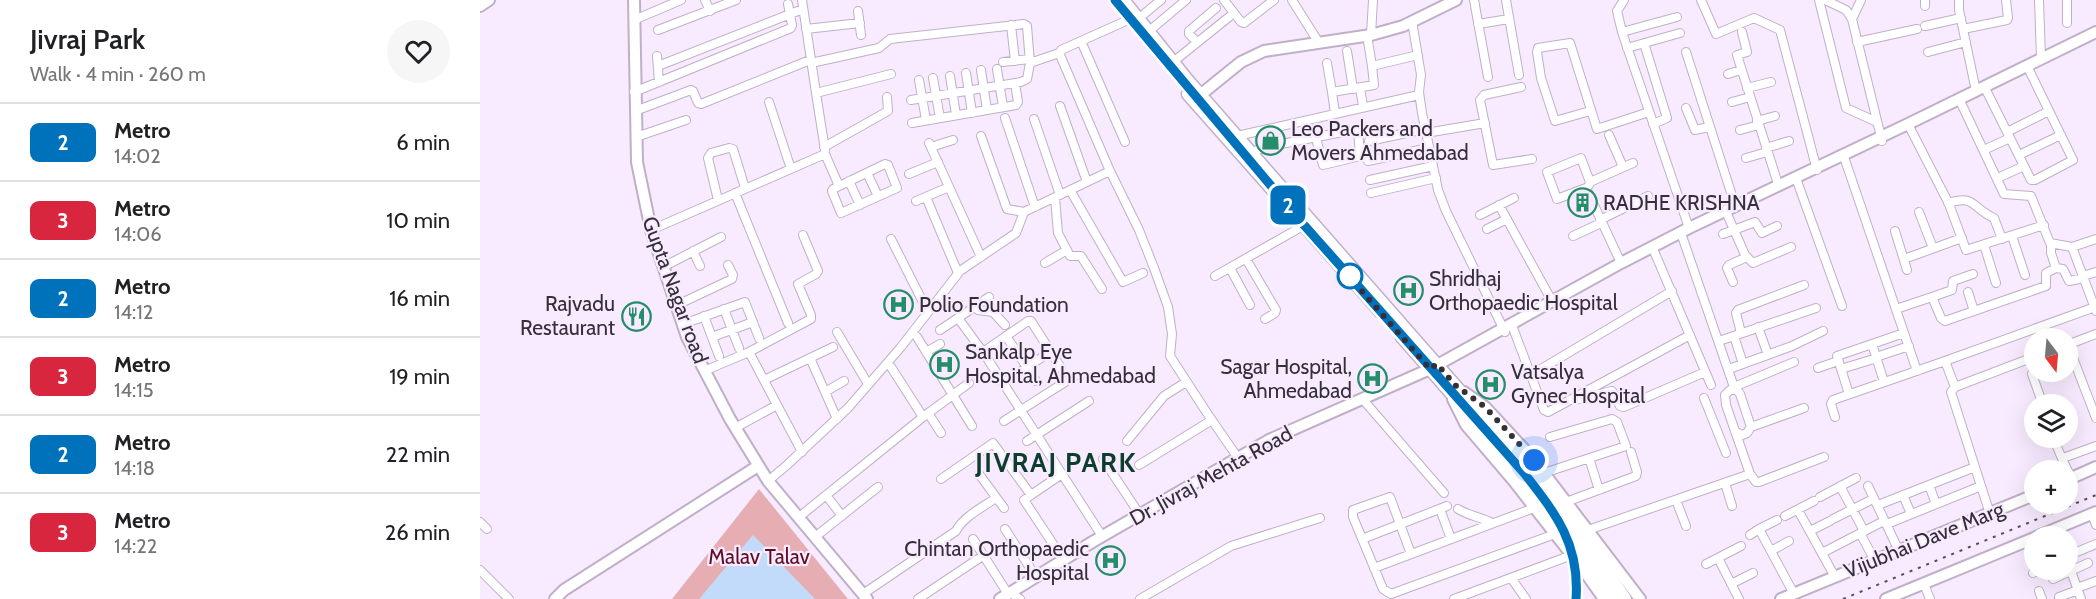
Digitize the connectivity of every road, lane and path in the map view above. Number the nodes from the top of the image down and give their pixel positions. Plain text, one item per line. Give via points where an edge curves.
1 (489, 0) edge
2 (634, 0) edge
3 (705, 0) edge
4 (736, 0) edge
5 (802, 0) edge
6 (1113, 0) edge
7 (1123, 0) edge
8 (1161, 0) edge
9 (1186, 0) edge
10 (1224, 0) edge
11 (1274, 0) edge
12 (1292, 0) edge
13 (1373, 0) edge
14 (1456, 0) edge
15 (1473, 0) edge
16 (1506, 0) edge
17 (1624, 0) edge
18 (1701, 0) edge
19 (1819, 0) edge
20 (1825, 0) edge
21 (1861, 0) edge
22 (1959, 0) edge
23 (2006, 0) edge
24 (2039, 0) edge
25 (2067, 0) edge
26 (675, 1) edge
27 (788, 4) dead end
28 (1439, 4) edge
29 (480, 6) edge
30 (1216, 8) dead end
31 (803, 9) junction
32 (710, 11) junction
33 (858, 11) dead end
34 (790, 13) junction
35 (1229, 16) dead end
36 (1677, 17) dead end
37 (1961, 18) junction
38 (1509, 19) junction
39 (1852, 19) junction
40 (634, 20) junction
41 (1133, 20) junction
42 (1412, 21) junction
43 (860, 23) junction
44 (2067, 23) dead end
45 (1478, 24) junction
46 (1011, 25) junction
47 (1963, 28) junction
48 (806, 29) junction
49 (658, 30) dead end
50 (1148, 32) junction
51 (1622, 32) junction
52 (1742, 32) dead end
53 (2096, 32) edge
54 (1680, 33) dead end
55 (861, 35) dead end
56 (1369, 35) junction
57 (2096, 37) edge
58 (720, 41) junction
59 (1081, 41) junction
60 (1197, 42) junction
61 (1857, 42) junction
62 (1966, 42) junction
63 (1319, 43) junction
64 (1644, 43) junction
65 (1627, 48) junction
66 (1347, 51) dead end
67 (1686, 52) dead end
68 (1928, 52) dead end
69 (1059, 53) junction
70 (726, 55) junction
71 (1418, 55) junction
72 (657, 56) dead end
73 (2041, 59) junction
74 (1015, 61) junction
75 (1030, 61) junction
76 (811, 62) junction
77 (1173, 62) junction
78 (1327, 63) dead end
79 (658, 66) junction
80 (1372, 66) junction
81 (981, 70) dead end
82 (1741, 70) junction
83 (2029, 70) junction
84 (891, 74) dead end
85 (966, 74) dead end
86 (1728, 74) dead end
87 (1519, 75) dead end
88 (950, 76) dead end
89 (1488, 76) dead end
90 (933, 78) dead end
91 (919, 80) dead end
92 (659, 82) junction
93 (1771, 82) dead end
94 (1015, 83) junction
95 (1000, 86) junction
96 (1521, 87) dead end
97 (984, 88) junction
98 (1356, 88) junction
99 (1981, 90) junction
100 (968, 91) junction
101 (634, 92) junction
102 (1332, 92) junction
103 (1748, 92) junction
104 (816, 93) junction
105 (952, 93) junction
106 (1419, 95) junction
107 (936, 96) junction
108 (1197, 97) junction
109 (887, 98) dead end
110 (922, 98) junction
111 (911, 100) dead end
112 (769, 102) dead end
113 (1732, 102) dead end
114 (1961, 103) junction
115 (1060, 106) dead end
116 (1364, 106) junction
117 (1003, 107) junction
118 (1686, 108) dead end
119 (987, 110) junction
120 (635, 111) junction
121 (1590, 111) junction
122 (2049, 111) junction
123 (1649, 112) junction
124 (972, 113) junction
125 (1335, 113) junction
126 (956, 115) junction
127 (1775, 116) dead end
128 (940, 118) junction
129 (1005, 118) dead end
130 (1034, 119) dead end
131 (686, 120) dead end
132 (926, 120) junction
133 (1877, 122) junction
134 (912, 123) dead end
135 (1485, 123) junction
136 (1758, 123) junction
137 (1653, 124) junction
138 (1709, 127) junction
139 (1910, 128) junction
140 (1740, 130) dead end
141 (1425, 131) junction
142 (1609, 135) dead end
143 (2009, 135) junction
144 (2061, 135) junction
145 (981, 136) dead end
146 (1237, 136) junction
147 (636, 137) junction
148 (1316, 138) junction
149 (1881, 139) junction
150 (954, 140) dead end
151 (1369, 141) dead end
152 (1789, 141) dead end
153 (1125, 142) dead end
154 (1429, 147) junction
155 (1988, 148) dead end
156 (1766, 150) junction
157 (825, 151) junction
158 (1252, 152) junction
159 (2019, 155) junction
160 (1844, 156) junction
161 (1746, 158) dead end
162 (1532, 159) dead end
163 (1368, 160) dead end
164 (938, 162) junction
165 (1633, 163) dead end
166 (1433, 166) junction
167 (2024, 166) junction
168 (1623, 167) junction
169 (791, 169) junction
170 (1817, 169) junction
171 (1110, 171) junction
172 (867, 173) junction
173 (909, 174) dead end
174 (2002, 176) dead end
175 (1436, 178) junction
176 (1370, 180) dead end
177 (849, 181) junction
178 (1797, 181) junction
179 (1087, 182) junction
180 (1778, 184) junction
181 (1588, 185) junction
182 (839, 186) junction
183 (949, 187) junction
184 (745, 188) junction
185 (1070, 190) junction
186 (735, 193) junction
187 (1371, 193) dead end
188 (879, 196) junction
189 (1057, 196) junction
190 (1648, 196) dead end
191 (926, 197) junction
192 (1514, 198) dead end
193 (718, 200) junction
194 (916, 201) dead end
195 (1948, 203) junction
196 (861, 205) junction
197 (1499, 205) junction
198 (1735, 205) junction
199 (1035, 207) junction
200 (1024, 212) junction
201 (1919, 212) dead end
202 (1727, 214) junction
203 (1480, 215) dead end
204 (1507, 219) junction
205 (1601, 221) junction
206 (2044, 225) junction
207 (1303, 226) junction
208 (1777, 226) dead end
209 (1689, 228) junction
210 (1487, 229) dead end
211 (651, 230) junction
212 (1734, 230) junction
213 (1895, 231) dead end
214 (1723, 234) dead end
215 (803, 235) dead end
216 (1573, 236) dead end
217 (2012, 236) junction
218 (721, 237) dead end
219 (1682, 237) junction
220 (1962, 238) junction
221 (891, 239) dead end
222 (2002, 239) junction
223 (2096, 239) edge
224 (2052, 244) junction
225 (1984, 245) junction
226 (1791, 246) dead end
227 (2072, 247) junction
228 (1933, 248) junction
229 (1067, 250) junction
230 (693, 251) junction
231 (1654, 251) junction
232 (981, 257) junction
233 (1746, 257) junction
234 (1246, 259) junction
235 (1904, 259) junction
236 (1045, 263) dead end
237 (1621, 263) junction
238 (728, 265) dead end
239 (700, 266) dead end
240 (663, 267) junction
241 (1230, 268) junction
242 (2056, 268) junction
243 (1907, 270) dead end
244 (2096, 272) edge
245 (958, 273) junction
246 (1143, 273) dead end
247 (1972, 274) dead end
248 (2025, 275) dead end
249 (1215, 276) dead end
250 (2083, 277) junction
251 (1733, 282) dead end
252 (1996, 283) dead end
253 (1804, 285) dead end
254 (1102, 289) dead end
255 (1672, 291) junction
256 (1968, 292) dead end
257 (989, 297) dead end
258 (1932, 297) junction
259 (1552, 301) junction
260 (677, 305) junction
261 (1250, 305) dead end
262 (1842, 306) dead end
263 (975, 307) junction
264 (1816, 308) dead end
265 (724, 309) junction
266 (1896, 309) junction
267 (2095, 309) edge
268 (1974, 311) junction
269 (928, 312) junction
270 (704, 316) junction
271 (958, 318) junction
272 (1265, 319) dead end
273 (753, 322) junction
274 (788, 323) dead end
275 (683, 324) junction
276 (1005, 325) dead end
277 (1758, 327) junction
278 (732, 329) junction
279 (1507, 329) junction
280 (940, 330) dead end
281 (1823, 331) dead end
282 (837, 332) dead end
283 (1904, 333) junction
284 (1737, 334) junction
285 (2096, 334) edge
286 (1690, 335) junction
287 (1006, 336) junction
288 (712, 337) junction
289 (917, 337) dead end
290 (759, 338) dead end
291 (1719, 341) junction
292 (2078, 341) edge
293 (940, 344) dead end
294 (1872, 344) junction
295 (1909, 346) junction
296 (833, 347) dead end
297 (739, 348) dead end
298 (749, 352) junction
299 (926, 352) junction
300 (983, 352) junction
301 (1050, 352) junction
302 (1768, 355) junction
303 (719, 356) dead end
304 (1877, 357) junction
305 (810, 358) junction
306 (1945, 361) junction
307 (2024, 361) edge
308 (954, 363) dead end
309 (1794, 363) dead end
310 (1743, 364) junction
311 (1840, 365) junction
312 (891, 367) dead end
313 (1027, 367) junction
314 (1061, 368) dead end
315 (1436, 368) junction
316 (1818, 368) dead end
317 (1729, 369) junction
318 (704, 371) junction
319 (1917, 371) junction
320 (2078, 371) edge
321 (1705, 372) junction
322 (940, 373) junction
323 (1076, 375) dead end
324 (1531, 375) junction
325 (764, 380) junction
326 (844, 381) dead end
327 (1036, 381) dead end
328 (1186, 382) junction
329 (1884, 382) junction
330 (969, 383) dead end
331 (1003, 383) junction
332 (868, 384) junction
333 (1711, 385) dead end
334 (1955, 387) junction
335 (1452, 388) junction
336 (1735, 388) junction
337 (825, 392) junction
338 (954, 394) junction
339 (1849, 394) junction
340 (1704, 398) dead end
341 (1089, 401) dead end
342 (1365, 402) junction
343 (1563, 403) junction
344 (777, 405) junction
345 (1804, 408) dead end
346 (1021, 410) junction
347 (1474, 414) junction
348 (1729, 414) junction
349 (926, 415) junction
350 (1835, 417) dead end
351 (2096, 418) edge
352 (837, 419) junction
353 (1713, 419) junction
354 (1212, 420) junction
355 (1004, 421) dead end
356 (972, 426) dead end
357 (1751, 427) junction
358 (735, 428) junction
359 (1735, 431) junction
360 (941, 433) dead end
361 (1037, 435) junction
362 (1550, 437) dead end
363 (1027, 441) dead end
364 (1127, 441) dead end
365 (2096, 446) edge
366 (2057, 448) edge
367 (802, 452) junction
368 (1631, 453) dead end
369 (1726, 453) dead end
370 (1824, 457) dead end
371 (1238, 458) junction
372 (1589, 458) junction
373 (2063, 458) joint
374 (1103, 459) dead end
375 (1139, 465) dead end
376 (758, 466) junction
377 (1975, 467) junction
378 (2096, 467) edge
379 (1544, 473) junction
380 (979, 474) dead end
381 (1062, 474) junction
382 (1750, 474) junction
383 (2078, 475) edge
384 (1856, 478) dead end
385 (941, 479) dead end
386 (768, 481) junction
387 (1725, 483) junction
388 (1929, 485) junction
389 (1840, 486) junction
390 (1868, 486) dead end
391 (1981, 486) junction
392 (878, 488) dead end
393 (1599, 490) junction
394 (1444, 494) dead end
395 (826, 495) junction
396 (1031, 495) junction
397 (1904, 495) junction
398 (996, 498) junction
399 (2024, 499) edge
400 (1676, 500) junction
401 (1869, 501) dead end
402 (1566, 502) junction
403 (1936, 504) junction
404 (1732, 506) dead end
405 (1878, 506) junction
406 (1004, 508) dead end
407 (1534, 508) junction
408 (1458, 509) dead end
409 (1798, 510) junction
410 (1852, 510) junction
411 (2094, 513) edge
412 (1911, 514) junction
413 (1990, 514) junction
414 (1140, 515) junction
415 (842, 516) junction
416 (799, 517) junction
417 (1320, 518) dead end
418 (480, 522) edge
419 (1492, 523) junction
420 (1883, 523) junction
421 (1400, 524) junction
422 (2096, 525) edge
423 (1686, 526) dead end
424 (2067, 526) edge
425 (1005, 529) dead end
426 (1760, 529) junction
427 (487, 530) dead end
428 (1588, 530) junction
429 (1810, 531) junction
430 (1862, 532) junction
431 (1555, 534) junction
432 (1750, 535) dead end
433 (1102, 536) junction
434 (815, 537) junction
435 (973, 539) dead end
436 (1362, 539) junction
437 (1451, 539) junction
438 (1789, 541) dead end
439 (2024, 542) edge
440 (2096, 544) edge
441 (1741, 546) dead end
442 (1771, 551) junction
443 (1899, 551) junction
444 (2078, 551) edge
445 (1822, 553) junction
446 (1411, 554) junction
447 (984, 555) junction
448 (1572, 555) junction
449 (1718, 558) junction
450 (1064, 559) junction
451 (1875, 561) junction
452 (2088, 563) dead end
453 (1706, 564) dead end
454 (2078, 567) edge
455 (1374, 568) junction
456 (480, 570) edge
457 (1753, 573) dead end
458 (1036, 577) junction
459 (1835, 577) junction
460 (1511, 578) junction
461 (2074, 580) edge
462 (2096, 581) edge
463 (1731, 584) junction
464 (1924, 584) junction
465 (2077, 589) junction
466 (1794, 594) junction
467 (865, 596) edge
468 (1902, 596) edge
469 (1011, 597) edge
470 (2059, 597) dead end
471 (509, 599) edge
472 (555, 599) edge
473 (918, 599) edge
474 (1140, 599) edge
475 (1454, 599) edge
476 (1526, 599) edge
477 (1604, 599) edge
478 (1615, 599) edge
479 (1625, 599) edge
480 (1640, 599) edge
481 (1739, 599) edge
482 (1781, 599) edge
483 (1886, 599) edge
484 (1930, 599) edge
485 (2081, 599) edge

1 - 29 main road
2 - 40 main road, Gupta Nagar road
3 - 32 street
4 - 32 street
5 - 31 street
6 - 41 main road
7 - 41 main road
8 - 41 street
9 - 50 street
10 - 11 street via 1244,23
12 - 63 street
13 - 56 street
14 - 28 main road
15 - 45 street
16 - 38 street
17 - 51 street via 1617,11
18 - 170 street via 1716,34 1754,18 1779,30
19 - 133 street via 1846,108
20 - 39 street via 1846,10
21 - 39 street
22 - 37 street
23 - 47 street via 2007,20
24 - 73 street
25 - 44 street
26 - 40 street
27 - 34 street
28 - 42 main road
30 - 60 street via 1189,31
31 - 34 street
31 - 48 street
32 - 49 street
33 - 43 street
34 - 58 street
34 - 70 street via 791,28
35 - 60 street
36 - 51 street
37 - 47 street
37 - 61 street
38 - 45 street
38 - 87 street
39 - 61 street
40 - 101 main road, Gupta Nagar road
41 - 50 main road
41 - 59 street
41 - 108 main road
42 - 56 main road
42 - 71 street
43 - 48 street
43 - 55 street
45 - 89 street
46 - 74 street
46 - 75 street via 1027,26
46 - 76 street via 890,39 879,48
47 - 62 street
48 - 76 street
50 - 77 main road
51 - 65 street
52 - 82 street via 1747,52 1737,56
53 - 73 main road
54 - 64 street
56 - 63 main road
56 - 80 street
57 - 83 main road
58 - 70 street
58 - 79 street
59 - 69 street
59 - 153 street
60 - 77 street
61 - 133 street
62 - 68 street
62 - 99 street
63 - 108 main road via 1251,56
64 - 65 street
64 - 137 street via 1667,118
65 - 123 street
66 - 98 street
67 - 138 street
69 - 75 street
69 - 171 street
70 - 92 street
71 - 80 street
71 - 106 street
72 - 79 street
73 - 99 main road
74 - 75 street
74 - 95 street via 1000,65
75 - 94 street via 1027,79
76 - 104 street
76 - 120 street via 701,104 691,90
77 - 108 main road
78 - 102 street
79 - 92 street
80 - 98 street via 1375,84
81 - 97 street
82 - 86 street
82 - 103 street
83 - 99 main road
83 - 122 street
84 - 104 street
85 - 100 street
88 - 105 street
90 - 107 street
91 - 110 street
92 - 101 street
93 - 103 street
94 - 95 street
94 - 117 street via 1018,104
95 - 97 street
95 - 117 street
96 - 135 street via 1481,97
97 - 100 street
97 - 119 street
98 - 102 street
98 - 116 street
99 - 114 main road
99 - 143 street
99 - 149 main road
100 - 105 street
100 - 124 street
101 - 120 main road, Gupta Nagar road
102 - 125 street
103 - 113 street
103 - 136 street
104 - 157 street
105 - 107 street
105 - 126 street
106 - 116 street
106 - 141 street
107 - 110 street
107 - 128 street
108 - 146 main road
108 - 207 main road
109 - 157 street via 888,111
110 - 111 street
110 - 132 street
112 - 169 street
114 - 139 main road
114 - 206 street via 2004,194 2031,196
115 - 179 street
116 - 125 street
117 - 119 street
118 - 138 street via 1695,130
119 - 124 street
120 - 147 main road, Gupta Nagar road
121 - 121 street via 1570,43 1538,48 1541,78 1555,121
121 - 123 street via 1597,129
122 - 143 street
122 - 144 street
123 - 137 street
124 - 126 street
125 - 146 street
126 - 128 street
127 - 136 street
128 - 132 street
129 - 199 street
130 - 189 street
131 - 147 street
132 - 134 street
133 - 149 street
135 - 141 street
135 - 162 street via 1492,165
136 - 140 street
136 - 156 street
137 - 209 street
138 - 198 street
139 - 149 main road
139 - 195 street
141 - 151 street
141 - 154 street
142 - 168 street
143 - 155 street
143 - 159 street
144 - 159 street
144 - 167 street via 2072,162 2034,180
145 - 200 street via 1007,209
146 - 158 main road
147 - 211 main road, Gupta Nagar road
148 - 148 street via 1358,129 1360,156 1323,165
148 - 158 street
149 - 160 main road
150 - 164 street via 931,145
152 - 156 street
154 - 163 street
154 - 166 street
156 - 161 street
156 - 180 street
157 - 169 street
157 - 182 street
158 - 315 main road
159 - 167 street
160 - 170 main road
160 - 266 street
164 - 173 street
164 - 183 street
165 - 168 street
166 - 175 street
166 - 176 street
167 - 174 street
168 - 181 street
169 - 184 street
170 - 178 main road
170 - 180 main road
171 - 179 street
171 - 328 street via 1161,287 1172,334 1170,356
172 - 177 street
172 - 188 street
172 - 188 street via 888,165 897,188
175 - 187 street
175 - 279 street via 1446,212
177 - 182 street
177 - 196 street
178 - 202 main road
178 - 262 street
179 - 185 street
180 - 198 main road
181 - 181 street via 1557,199 1547,171 1581,158
181 - 205 street
182 - 196 street via 832,191 841,213
183 - 191 street
183 - 232 street
184 - 186 street
184 - 193 street via 733,149 711,153 708,158
185 - 189 street
185 - 246 street via 1123,282
186 - 193 street
186 - 274 street
188 - 196 street
189 - 199 street
189 - 229 street via 1058,233
190 - 205 street
191 - 194 street
191 - 245 street
192 - 197 street
193 - 211 street
195 - 220 street
195 - 222 street via 1970,200 1994,218
197 - 203 street
197 - 204 street
198 - 209 main road
199 - 200 street
200 - 232 street via 1016,233
201 - 228 street
202 - 212 street
202 - 219 main road
204 - 210 street
204 - 259 street
205 - 216 street
205 - 237 street
206 - 217 street
206 - 224 street
207 - 234 street
207 - 315 main road
208 - 212 street via 1762,232 1755,222
209 - 237 main road
211 - 240 main road, Gupta Nagar road
212 - 214 street
212 - 233 street
213 - 235 street
215 - 298 street via 818,271 798,285 811,319
217 - 222 street
217 - 248 street
218 - 230 street
219 - 231 main road
219 - 291 street
220 - 225 street via 1966,250
220 - 228 street
221 - 269 street
222 - 225 street
223 - 227 street
224 - 227 street
224 - 242 street
225 - 252 street
226 - 233 street via 1753,263
227 - 250 street
228 - 235 street
229 - 236 street
229 - 254 street via 1071,257 1081,255
230 - 239 street
230 - 240 street
231 - 255 street
231 - 279 main road
232 - 245 street
233 - 251 street via 1727,266
234 - 241 street
234 - 272 street via 1276,310
235 - 243 street
237 - 259 main road
238 - 260 street via 732,279
240 - 260 main road, Gupta Nagar road
241 - 249 street
241 - 261 street
242 - 250 street via 2063,269 2069,281
242 - 268 street via 2046,273 2046,286
244 - 250 street
245 - 269 street
247 - 258 street via 1953,281 1952,290
250 - 267 street
253 - 284 street via 1738,310
255 - 286 street
255 - 324 street
256 - 268 street
257 - 263 street
258 - 266 street
258 - 268 street via 1943,320
259 - 279 main road
260 - 275 main road, Gupta Nagar road
263 - 271 street
263 - 276 street via 993,312
264 - 277 street
265 - 270 street
265 - 273 street via 745,302
265 - 278 street
266 - 283 street
267 - 306 street
269 - 332 street
270 - 275 street
270 - 288 street
271 - 280 street
271 - 300 street
273 - 278 street
273 - 290 street
275 - 318 main road, Gupta Nagar road
277 - 284 street
277 - 302 street
278 - 288 street
278 - 297 street
279 - 315 main road
279 - 324 street
281 - 302 street
282 - 332 street
283 - 294 street
283 - 295 street
284 - 291 street
284 - 310 street
285 - 292 street
286 - 321 street
286 - 343 street
287 - 300 street
287 - 301 street via 1031,321
287 - 313 street
288 - 303 street
289 - 299 street
291 - 317 street
293 - 299 street
294 - 304 street
294 - 311 street via 1837,356
295 - 304 street
295 - 319 street
296 - 305 street
298 - 318 street
298 - 325 street
299 - 322 street
300 - 331 street
301 - 313 street
301 - 314 street
302 - 310 street
304 - 311 street
304 - 329 street
305 - 325 street
305 - 337 street
306 - 319 street
306 - 334 street
307 - 334 street
308 - 322 street
309 - 336 street
310 - 317 street
311 - 316 street
311 - 339 street
312 - 349 street
313 - 327 street
313 - 331 street
315 - 335 main road
315 - 342 main road
315 - 371 main road, Dr. Jivraj Mehta Road via 1269,440
317 - 336 street
318 - 358 main road, Gupta Nagar road
319 - 329 street
320 - 351 street
321 - 333 street
321 - 343 street via 1624,407 1611,391
322 - 338 street
323 - 346 street
324 - 343 street via 1546,411
325 - 344 street
326 - 337 street
328 - 354 street
328 - 364 street via 1164,396
329 - 339 street
330 - 338 street
331 - 346 street
332 - 352 street
334 - 377 street via 1950,392
335 - 347 main road
335 - 379 main road via 1485,407
335 - 407 main road via 1466,425
336 - 348 street via 1725,395
336 - 357 street via 1743,399
337 - 352 street
338 - 349 street
338 - 356 street
339 - 350 street via 1831,401
340 - 353 street
341 - 361 street
342 - 394 street
342 - 469 main road via 1257,452
344 - 358 street
344 - 367 street
345 - 357 street
346 - 355 street
346 - 361 street
347 - 478 main road
347 - 479 main road via 1522,462
348 - 353 street
348 - 359 street
349 - 360 street
349 - 395 street
352 - 367 street
353 - 369 street
354 - 371 street
354 - 375 street
357 - 359 street via 1742,435
358 - 376 main road, Gupta Nagar road
359 - 382 street
361 - 363 street
361 - 381 street
362 - 372 street via 1616,420 1626,446
365 - 373 street
366 - 373 street
367 - 386 street
368 - 393 street via 1636,476
370 - 382 street via 1759,482
371 - 414 main road, Dr. Jivraj Mehta Road
372 - 379 street
372 - 393 street
374 - 414 street
376 - 386 main road, Gupta Nagar road
376 - 472 main road
377 - 388 street
377 - 391 street
378 - 383 main road
379 - 402 main road
380 - 398 street
381 - 396 street
381 - 433 street
382 - 387 street
384 - 389 street
385 - 396 street via 993,443
386 - 416 main road, Gupta Nagar road
387 - 400 street
387 - 404 street
388 - 397 street
388 - 403 street
389 - 409 street
389 - 410 street
390 - 405 street
391 - 403 street
391 - 413 street
392 - 415 street
393 - 402 street
395 - 415 street
395 - 416 street
396 - 450 street via 1024,500
397 - 405 street
397 - 412 street
398 - 406 street
398 - 467 street via 967,518 957,531
399 - 413 main road, Vijubhai Dave Marg
400 - 423 street
400 - 428 street
401 - 410 street
402 - 428 main road
403 - 412 street
405 - 420 street
407 - 419 street
407 - 431 main road
408 - 419 street
409 - 426 street
409 - 429 street
410 - 429 street
410 - 430 street
411 - 422 street
411 - 424 main road
412 - 420 street
413 - 443 main road, Vijubhai Dave Marg
414 - 433 main road, Dr. Jivraj Mehta Road
415 - 434 street
416 - 434 main road, Gupta Nagar road
417 - 474 street via 1231,546
418 - 427 street
419 - 437 street
420 - 430 street
420 - 443 street
421 - 436 street
421 - 436 street via 1392,499 1386,496 1353,510
421 - 437 street via 1443,507
421 - 446 street
425 - 458 street
426 - 432 street
426 - 442 street
428 - 480 main road
429 - 445 street
430 - 445 street
430 - 451 street
431 - 448 main road
431 - 455 street via 1397,593 1383,589
433 - 450 main road, Dr. Jivraj Mehta Road
434 - 467 main road, Gupta Nagar road
435 - 447 street
436 - 455 street
437 - 446 street
438 - 442 street
439 - 464 main road
440 - 444 street
441 - 449 street
442 - 466 street
443 - 451 main road, Vijubhai Dave Marg
445 - 459 street
446 - 455 street
447 - 469 street
447 - 473 street
448 - 460 street
448 - 477 main road
449 - 453 street
449 - 463 street
450 - 458 main road, Dr. Jivraj Mehta Road
451 - 459 main road, Vijubhai Dave Marg
452 - 454 street
456 - 471 street
457 - 463 street
458 - 469 main road, Dr. Jivraj Mehta Road
459 - 466 main road, Vijubhai Dave Marg
460 - 475 street
460 - 476 street
461 - 465 street
462 - 465 street
463 - 481 street
464 - 468 main road
464 - 484 street
465 - 470 street
465 - 485 street
466 - 482 main road, Vijubhai Dave Marg
468 - 483 main road

